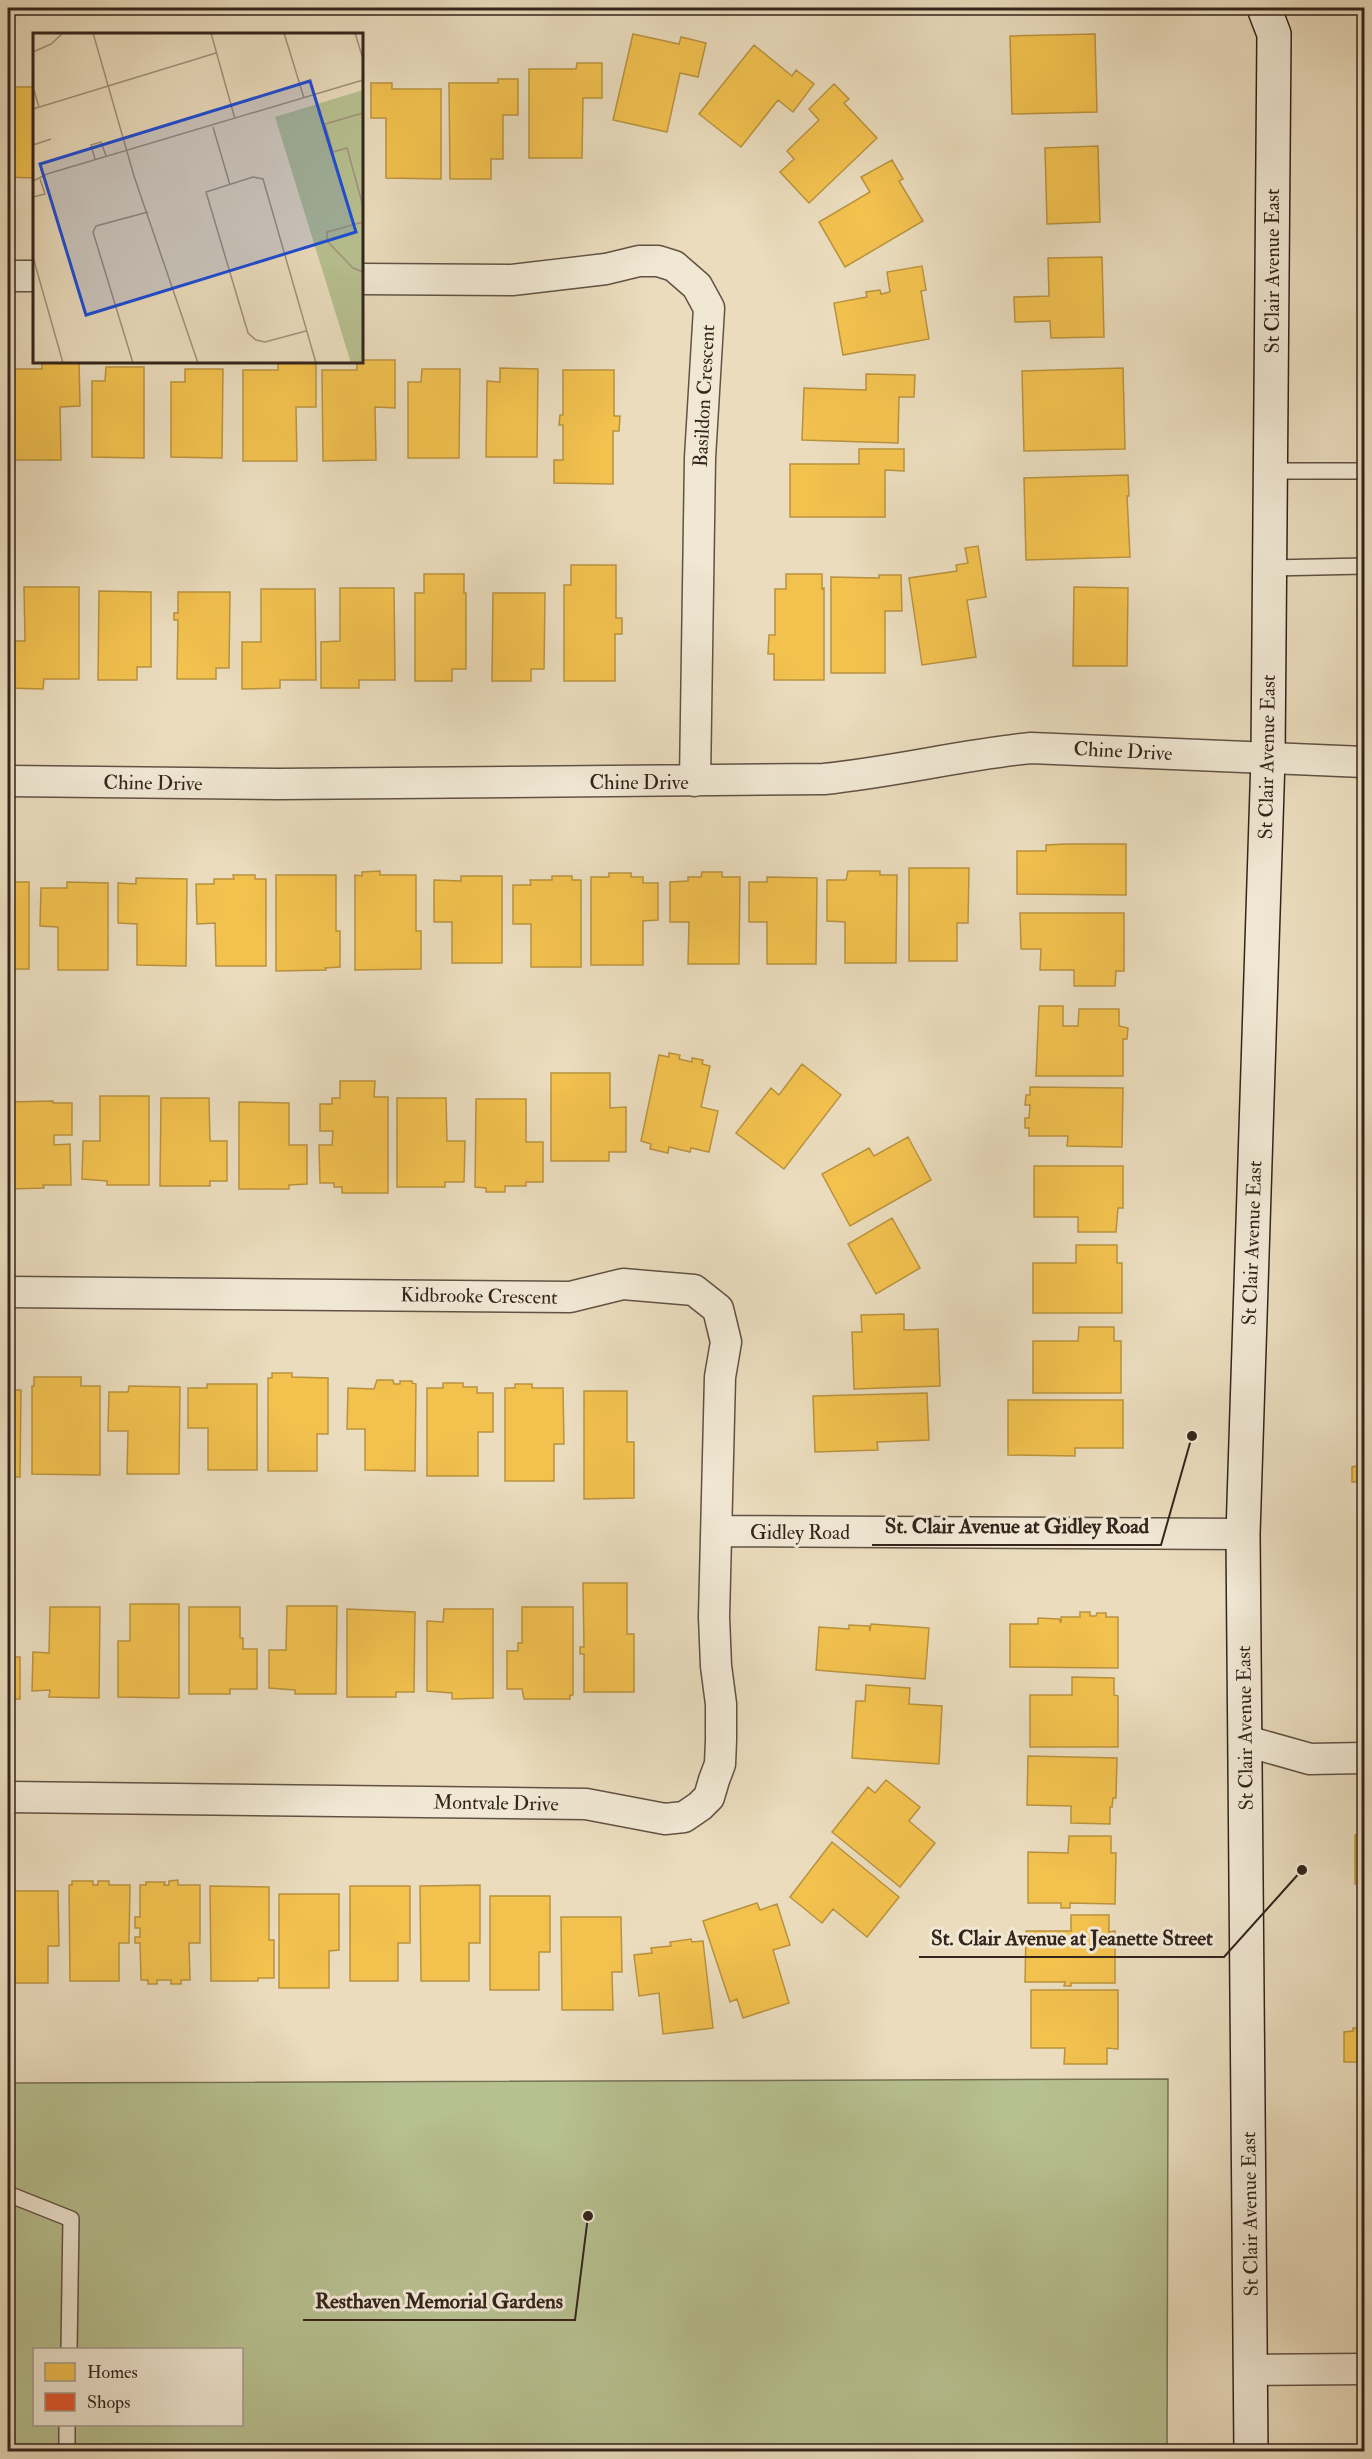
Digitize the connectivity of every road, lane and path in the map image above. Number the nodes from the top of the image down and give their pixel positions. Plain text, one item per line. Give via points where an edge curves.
1 (1276, 16) edge
2 (8, 276) edge
3 (33, 276) edge
4 (363, 279) edge
5 (1271, 471) junction
6 (1365, 471) edge
7 (1365, 566) edge
8 (1271, 568) junction
9 (1268, 758) junction
10 (1365, 762) edge
11 (8, 781) edge
12 (695, 781) junction
13 (8, 1292) edge
14 (717, 1531) junction
15 (1243, 1534) junction
16 (1246, 1742) junction
17 (1365, 1758) edge
18 (8, 1797) edge
19 (8, 2194) edge
20 (69, 2348) edge
21 (1365, 2369) edge
22 (1251, 2370) junction
23 (67, 2426) edge
24 (67, 2451) edge
25 (1251, 2451) edge

1 - 5 main road, St Clair Avenue East
2 - 3 street
4 - 12 street, Basildon Crescent via 512,280 658,261 674,266 697,286 709,308 700,458
5 - 6 lane
5 - 8 main road, St Clair Avenue East
7 - 8 lane
8 - 9 main road, St Clair Avenue East
9 - 10 street, Chine Drive
9 - 12 street, Chine Drive via 1031,748 834,778
9 - 15 main road, St Clair Avenue East
11 - 12 street, Chine Drive
13 - 14 street, Kidbrooke Crescent via 570,1297 623,1284 694,1290 718,1309 726,1342 720,1377
14 - 15 street, Gidley Road
14 - 18 street, Montvale Drive via 714,1617 721,1704 720,1764 709,1797 684,1817 665,1819 586,1804
15 - 16 main road, St Clair Avenue East
16 - 17 street via 1310,1759
16 - 22 main road, St Clair Avenue East
19 - 20 lane via 71,2220
21 - 22 street
22 - 25 main road, St Clair Avenue East
23 - 24 lane

